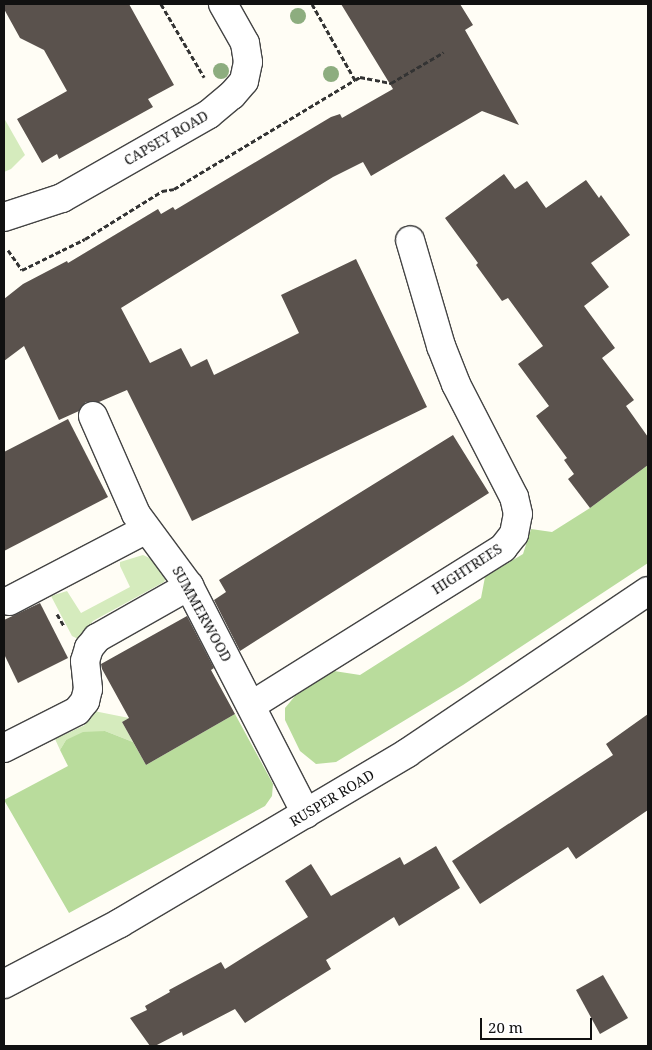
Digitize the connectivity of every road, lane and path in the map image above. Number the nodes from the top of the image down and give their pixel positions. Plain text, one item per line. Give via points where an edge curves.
1 (161, 4) edge
2 (223, 4) edge
3 (312, 4) edge
4 (444, 52) dead end
5 (355, 80) junction
6 (220, 106) junction
7 (4, 218) edge
8 (410, 240) dead end
9 (4, 247) edge
10 (93, 416) dead end
11 (145, 530) junction
12 (189, 586) junction
13 (648, 591) edge
14 (8, 601) dead end
15 (252, 705) junction
16 (4, 748) edge
17 (306, 814) junction
18 (4, 984) edge

1 - 6 path
2 - 6 street, CAPSEY ROAD via 245,43 248,62 244,81
3 - 5 path
4 - 5 path via 392,83 360,77
5 - 9 path via 174,189 162,191 85,239 22,270
6 - 7 street, CAPSEY ROAD via 62,198
8 - 15 street, HIGHTREES via 441,346 456,384 514,497 518,514 514,534 503,548
10 - 11 street, SUMMERWOOD
11 - 12 street, SUMMERWOOD
11 - 14 street
12 - 15 street, SUMMERWOOD
12 - 16 street via 97,638 85,661 88,689 85,701 77,711
13 - 17 street, RUSPER ROAD via 407,753
15 - 17 street, SUMMERWOOD
17 - 18 street, RUSPER ROAD via 120,923

